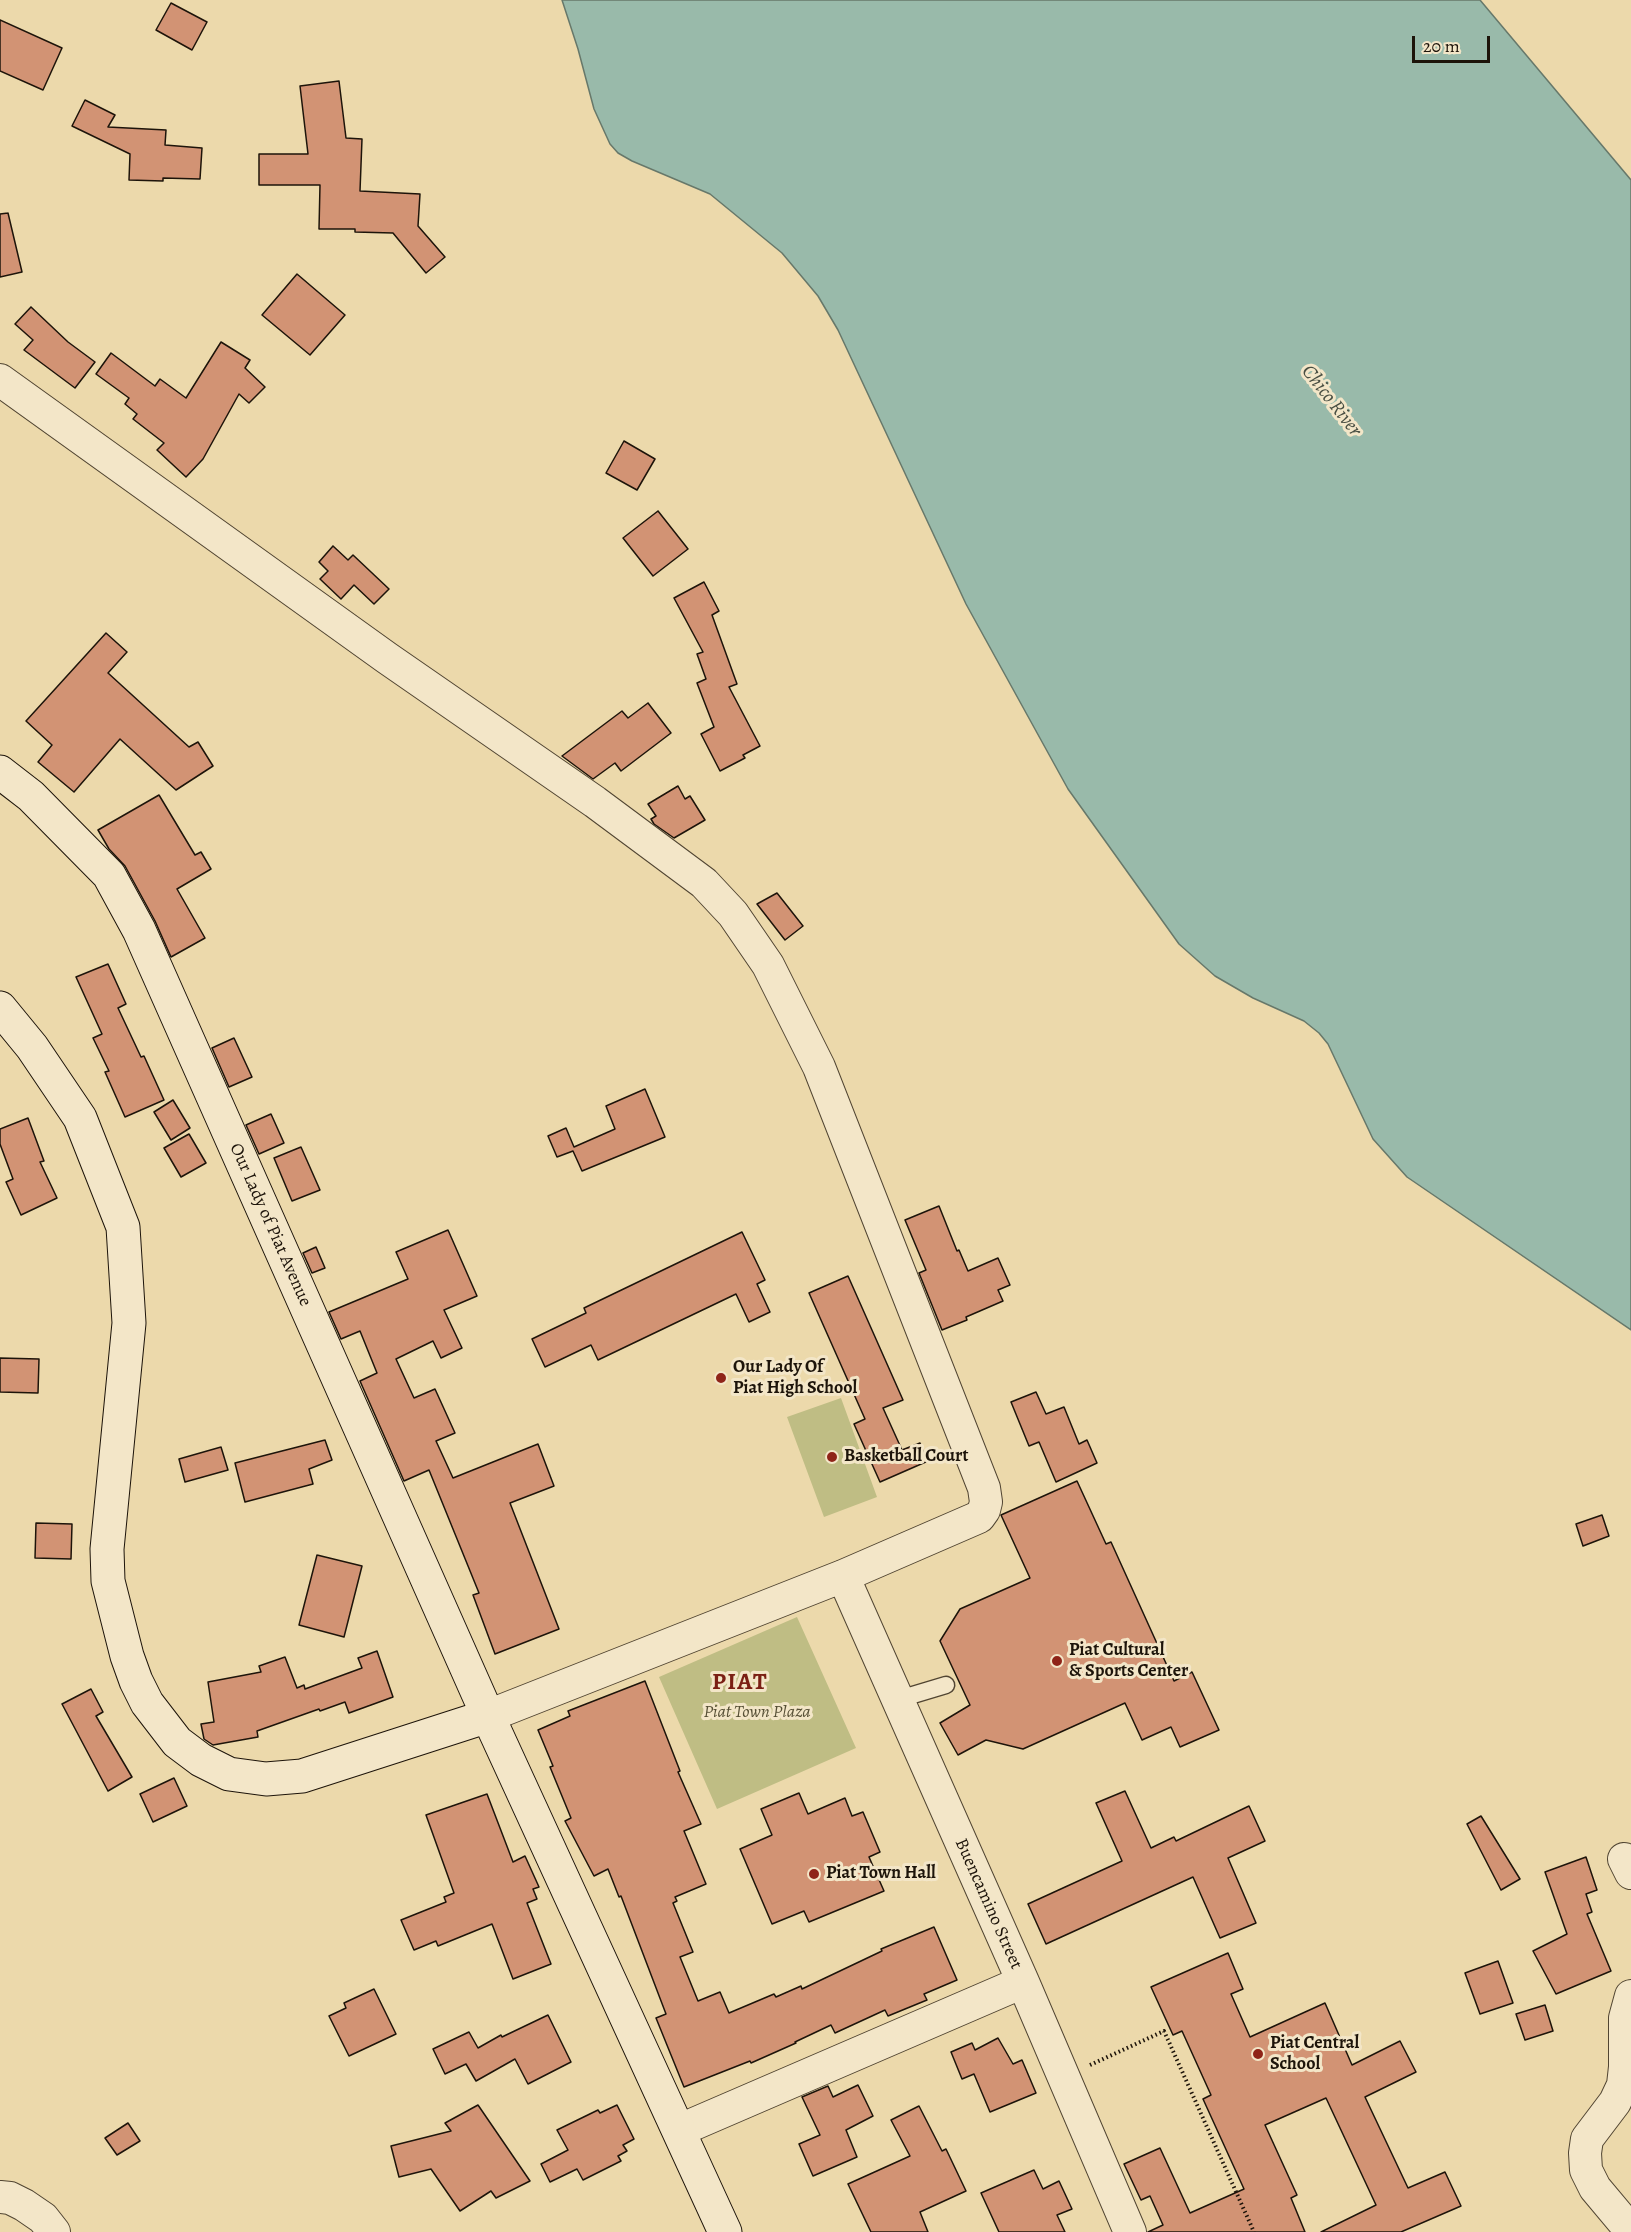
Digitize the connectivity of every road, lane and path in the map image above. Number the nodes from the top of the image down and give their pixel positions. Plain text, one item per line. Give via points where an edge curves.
1 (0, 380) edge
2 (0, 772) edge
3 (0, 1008) edge
4 (843, 1576) junction
5 (946, 1685) dead end
6 (896, 1700) junction
7 (488, 1716) junction
8 (1023, 1982) junction
9 (1631, 1996) edge
10 (1063, 2076) junction
11 (680, 2130) junction
12 (0, 2197) edge
13 (1631, 2231) edge
14 (54, 2232) edge
15 (725, 2232) edge
16 (1130, 2232) edge
17 (1254, 2232) edge

1 - 4 street via 604,809 704,883 733,914 768,965 819,1067 987,1502 979,1517
2 - 7 street, Our Lady of Piat Avenue via 31,796 109,875 139,930
3 - 7 street via 80,1118 123,1227 129,1323 107,1549 108,1581 127,1656 147,1703 177,1742 201,1760 229,1774 266,1779 302,1776
4 - 6 street, Buencamino Street
4 - 7 street
5 - 6 lane
6 - 8 street, Buencamino Street
7 - 11 street, Our Lady of Piat Avenue
8 - 10 street, Buencamino Street
8 - 11 street
9 - 13 street via 1625,2018 1623,2085 1587,2139 1585,2153 1586,2170 1595,2188
10 - 16 street, Buencamino Street
10 - 17 path via 1164,2031
11 - 15 street, Our Lady of Piat Avenue
12 - 14 street via 24,2205 43,2218

